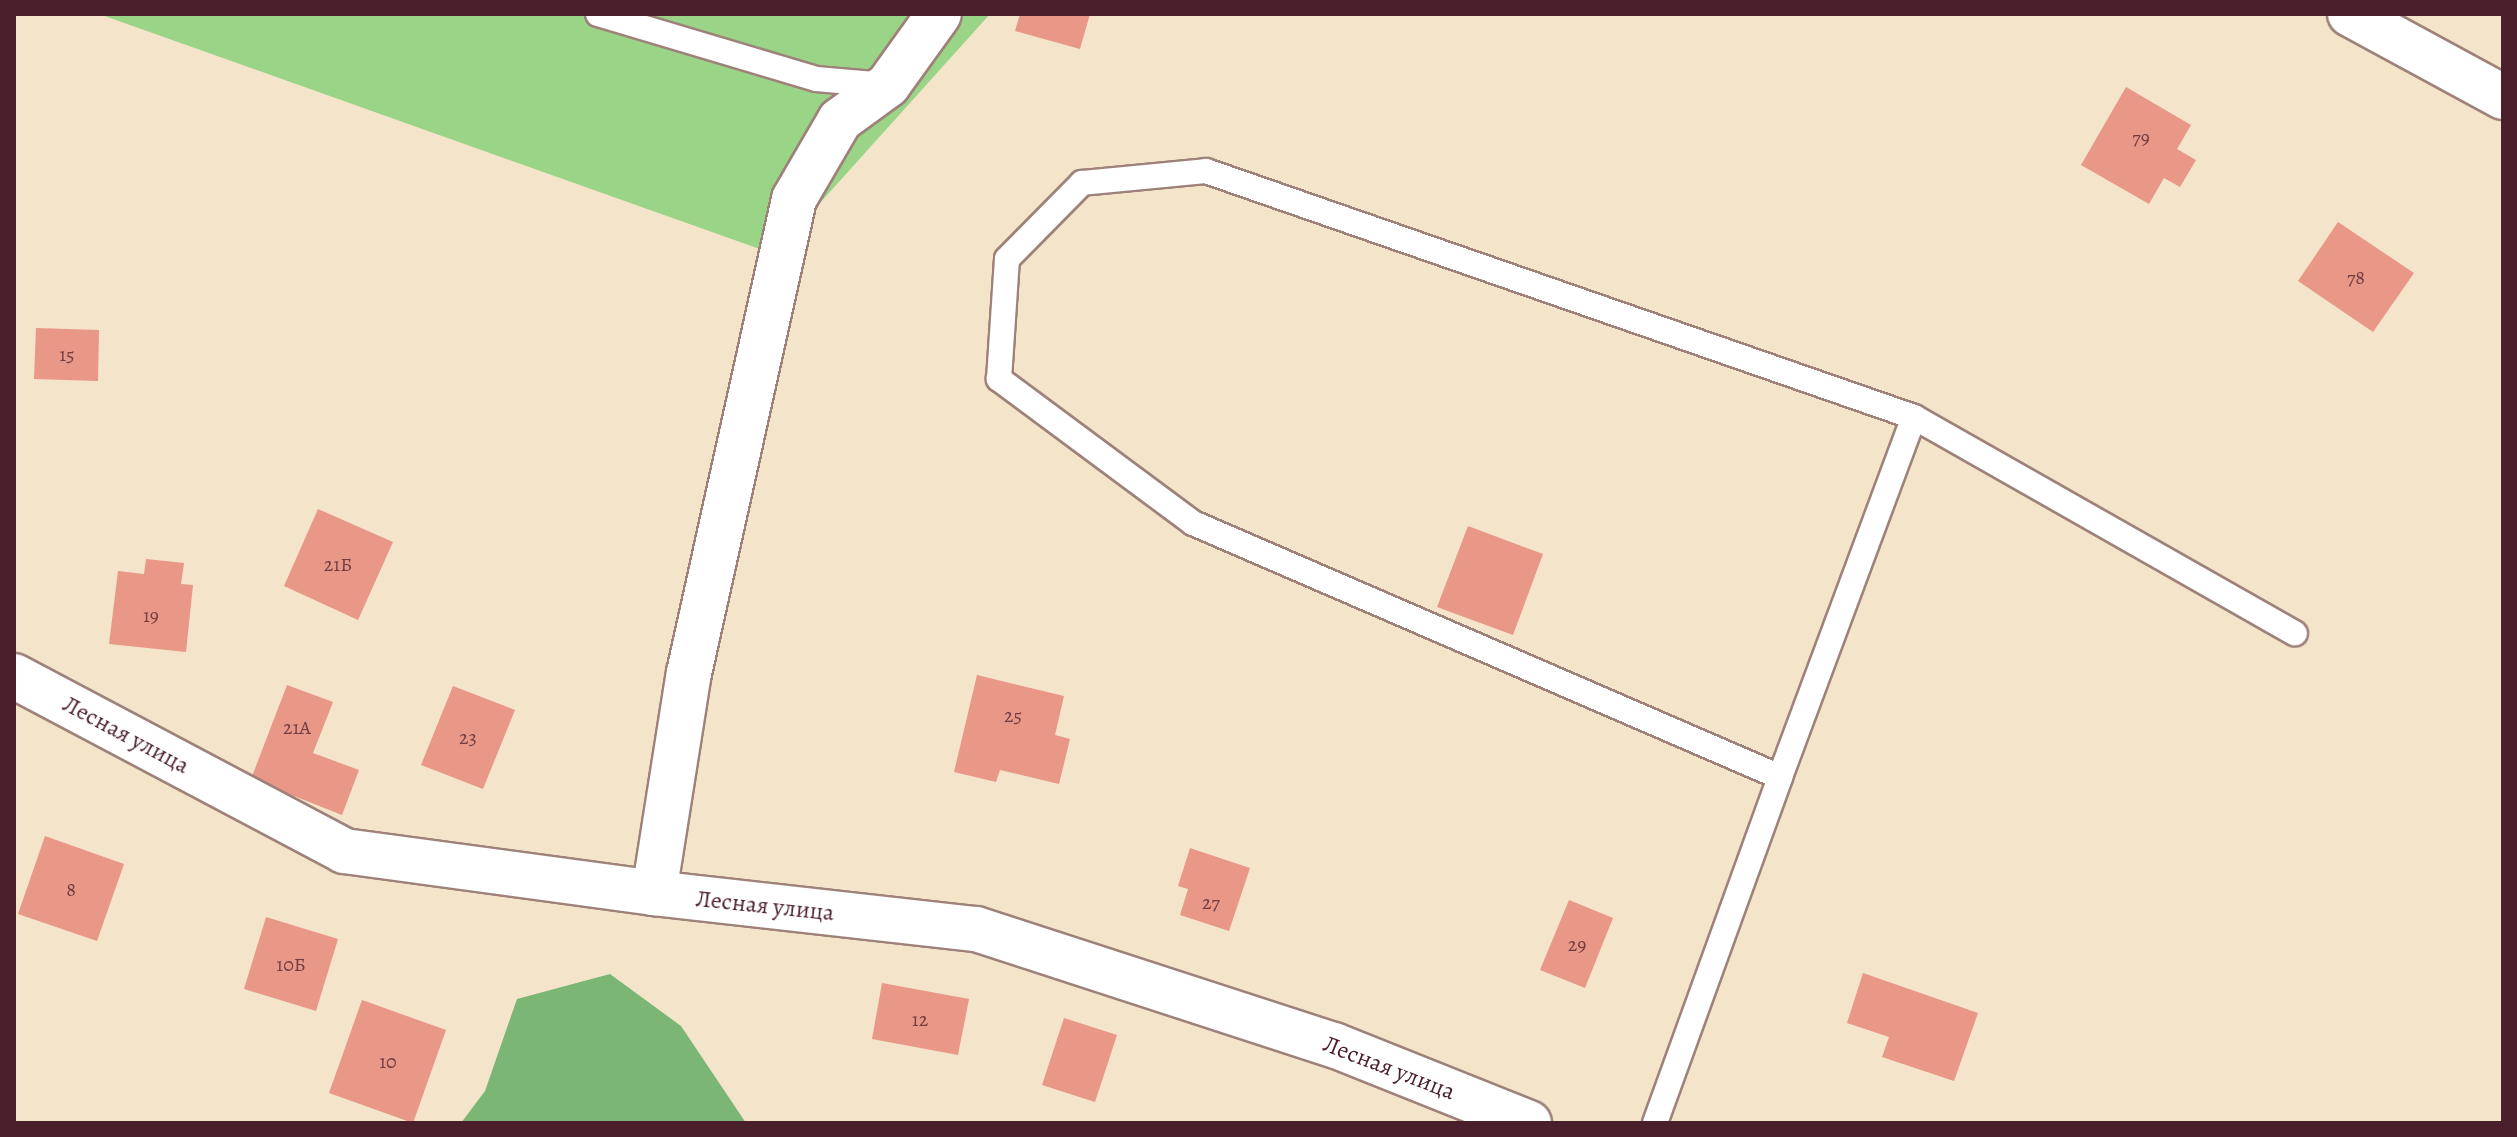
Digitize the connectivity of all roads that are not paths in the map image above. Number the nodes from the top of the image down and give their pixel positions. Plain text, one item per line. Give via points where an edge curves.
1 (598, 14) edge
2 (939, 14) edge
3 (2350, 14) edge
4 (888, 85) junction
5 (2503, 97) edge
6 (1914, 417) junction
7 (2295, 633) dead end
8 (14, 676) edge
9 (1780, 777) junction
10 (654, 893) junction
11 (1529, 1123) edge
12 (1655, 1123) edge

1 - 4 lane via 816,79
2 - 4 street
3 - 5 street
4 - 10 street via 840,120 794,199 689,673
6 - 7 lane
6 - 9 lane
6 - 9 lane via 1206,171 1082,183 1007,259 999,379 1193,523
8 - 10 street, Лесная улица via 344,851
9 - 12 lane
10 - 11 street, Лесная улица via 976,929 1334,1045

